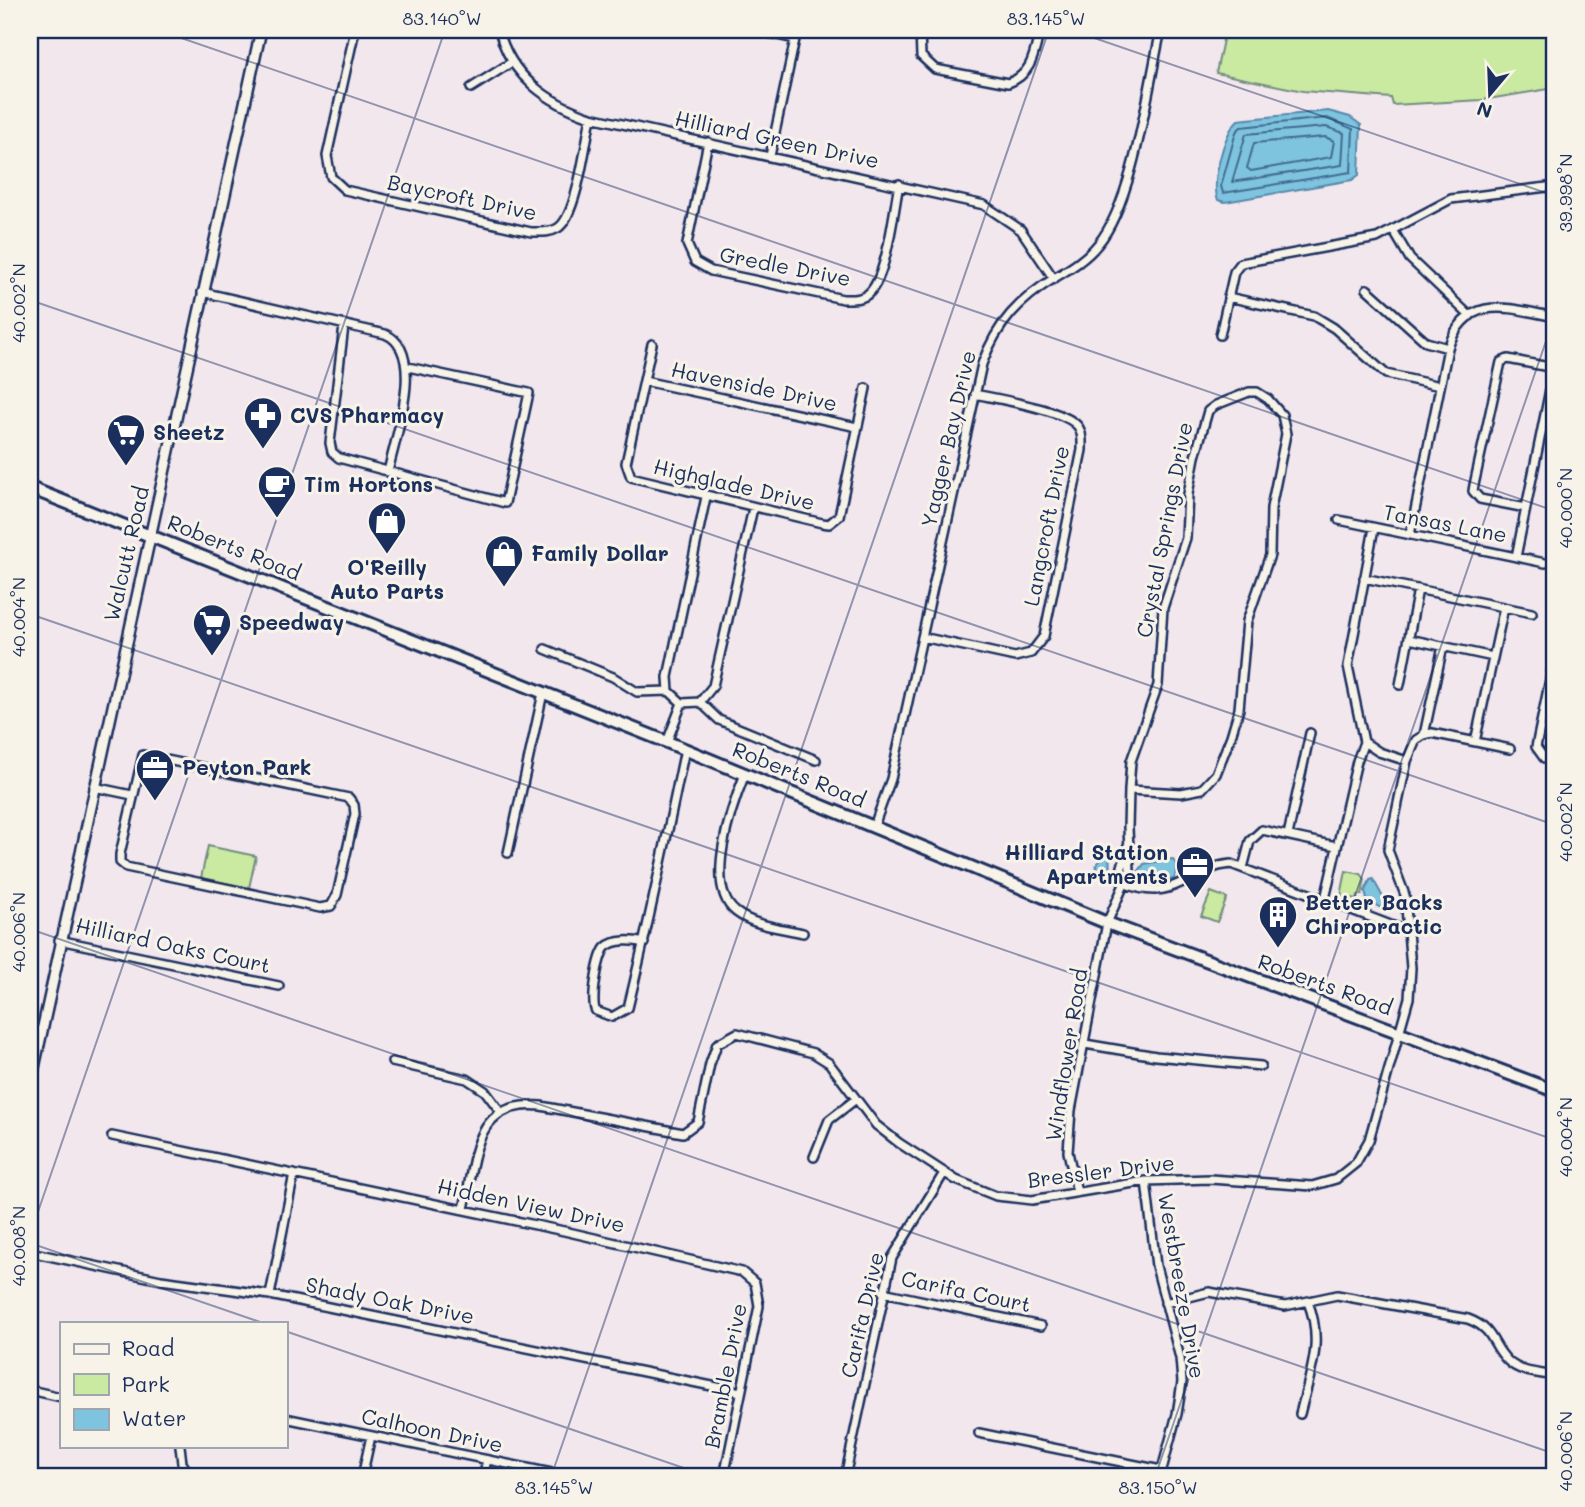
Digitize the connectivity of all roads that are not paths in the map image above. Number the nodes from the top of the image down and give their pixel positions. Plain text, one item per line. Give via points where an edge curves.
1 (261, 30) edge
2 (355, 30) edge
3 (499, 30) edge
4 (754, 30) edge
5 (797, 30) edge
6 (920, 30) edge
7 (1040, 30) edge
8 (1161, 30) edge
9 (795, 39) junction
10 (512, 62) junction
11 (471, 88) dead end
12 (591, 117) junction
13 (708, 142) junction
14 (770, 156) junction
15 (899, 184) junction
16 (1555, 187) edge
17 (1393, 230) junction
18 (1054, 279) junction
19 (1367, 289) dead end
20 (202, 292) junction
21 (1228, 296) junction
22 (1469, 316) junction
23 (1555, 317) edge
24 (344, 326) junction
25 (1220, 335) dead end
26 (652, 344) dead end
27 (1448, 348) junction
28 (1555, 366) edge
29 (408, 367) junction
30 (644, 381) junction
31 (1440, 386) junction
32 (866, 388) dead end
33 (975, 394) junction
34 (857, 427) junction
35 (388, 472) junction
36 (30, 488) edge
37 (706, 497) junction
38 (753, 508) junction
39 (1526, 508) junction
40 (1339, 520) dead end
41 (1374, 528) junction
42 (150, 535) junction
43 (1410, 535) junction
44 (1516, 556) junction
45 (1545, 563) dead end
46 (1364, 578) junction
47 (1419, 589) junction
48 (1504, 607) junction
49 (1532, 614) dead end
50 (922, 637) junction
51 (1409, 639) junction
52 (1443, 646) junction
53 (545, 649) dead end
54 (1555, 655) edge
55 (1493, 657) junction
56 (1400, 685) dead end
57 (669, 691) junction
58 (543, 693) junction
59 (701, 702) junction
60 (682, 703) junction
61 (1310, 733) dead end
62 (1423, 735) junction
63 (1364, 741) junction
64 (667, 742) junction
65 (1475, 742) junction
66 (685, 749) junction
67 (1510, 749) dead end
68 (816, 760) dead end
69 (1555, 760) edge
70 (1407, 761) junction
71 (746, 774) junction
72 (94, 787) junction
73 (1129, 790) junction
74 (132, 795) junction
75 (874, 826) junction
76 (1288, 835) junction
77 (1336, 846) junction
78 (508, 853) dead end
79 (1243, 868) junction
80 (1122, 883) junction
81 (1325, 899) junction
82 (1107, 923) junction
83 (1409, 932) junction
84 (803, 933) dead end
85 (60, 940) junction
86 (644, 943) junction
87 (279, 986) dead end
88 (1399, 1033) junction
89 (1085, 1044) junction
90 (392, 1062) dead end
91 (1261, 1066) dead end
92 (30, 1086) edge
93 (1555, 1091) edge
94 (856, 1099) junction
95 (500, 1111) junction
96 (112, 1136) dead end
97 (814, 1157) dead end
98 (944, 1173) junction
99 (294, 1174) junction
100 (1146, 1181) junction
101 (1077, 1192) junction
102 (464, 1209) junction
103 (30, 1252) edge
104 (755, 1283) joint
105 (883, 1292) junction
106 (270, 1295) junction
107 (1308, 1302) junction
108 (1165, 1303) junction
109 (1041, 1326) dead end
110 (1555, 1376) edge
111 (30, 1391) edge
112 (741, 1392) junction
113 (60, 1397) edge
114 (1300, 1414) dead end
115 (287, 1419) edge
116 (979, 1433) dead end
117 (370, 1436) junction
118 (180, 1448) edge
119 (487, 1460) junction
120 (1161, 1474) edge
121 (191, 1477) edge
122 (362, 1477) edge
123 (483, 1477) edge
124 (572, 1477) edge
125 (724, 1477) edge
126 (845, 1477) edge

1 - 20 street, Walcutt Road
2 - 12 street, Baycroft Drive via 327,156 331,177 351,192 531,232 550,232 563,223 571,209
3 - 10 street, Hilliard Green Drive
4 - 9 street
5 - 9 street
6 - 7 street via 921,56 935,69 997,82 1018,79 1030,68
8 - 18 street, Yagger Bay Drive via 1119,210 1097,246
9 - 14 street
10 - 11 street
10 - 12 street, Hilliard Green Drive via 546,98
12 - 13 street, Hilliard Green Drive
13 - 14 street, Hilliard Green Drive
13 - 15 street, Gredle Drive via 687,244 695,261 711,271 843,299 867,295 879,276
14 - 15 street, Hilliard Green Drive
15 - 18 street, Hilliard Green Drive via 964,198 1004,216 1021,230
16 - 17 street via 1451,198
17 - 21 street via 1377,238 1241,263
17 - 22 street via 1410,259
18 - 33 street, Yagger Bay Drive via 1016,305 1002,322 990,342
19 - 27 street via 1426,342
20 - 24 street
20 - 42 street, Walcutt Road
21 - 25 street
21 - 31 street via 1314,316 1386,374
22 - 23 street via 1495,306
22 - 27 street
24 - 29 street via 396,339
24 - 35 street via 332,452
26 - 30 street
27 - 31 street
28 - 39 street
28 - 39 street via 1508,359 1501,362 1474,485 1480,499
29 - 35 street
29 - 35 street via 529,393 505,503
30 - 34 street, Havenside Drive
30 - 37 street, Highglade Drive via 626,463 631,477
31 - 43 street
32 - 34 street
33 - 50 street, Yagger Bay Drive
33 - 50 street, Langcroft Drive via 1059,415 1073,421 1081,435 1082,450 1044,636 1031,653 1007,656
34 - 38 street, Highglade Drive via 839,516 829,524
36 - 42 main road, Roberts Road
37 - 38 street, Highglade Drive
37 - 57 street via 668,677
38 - 59 street via 713,686
39 - 44 street
40 - 41 street, Tansas Lane
41 - 43 street, Tansas Lane
41 - 46 street
42 - 58 main road, Roberts Road
42 - 72 street, Walcutt Road
43 - 44 street, Tansas Lane
44 - 45 street, Tansas Lane
46 - 47 street
46 - 63 street via 1348,673
47 - 48 street
47 - 51 street
48 - 49 street
48 - 55 street
50 - 75 street, Yagger Bay Drive via 891,779
51 - 52 street
51 - 56 street
52 - 55 street
52 - 62 street, Bressler Drive
53 - 57 street via 637,692
54 - 69 street via 1536,747 1544,758
55 - 65 street
57 - 60 street
58 - 64 main road, Roberts Road
58 - 78 street
59 - 60 street
59 - 68 street via 719,720
60 - 64 street
61 - 76 street
62 - 65 street
62 - 70 street, Bressler Drive
63 - 70 street
63 - 77 street
64 - 66 main road, Roberts Road
65 - 67 street
66 - 71 main road, Roberts Road
66 - 86 street
70 - 83 street, Bressler Drive via 1388,850 1405,895
71 - 75 main road, Roberts Road
71 - 84 street via 720,864 721,890 728,904 749,920
72 - 74 street
72 - 85 street, Walcutt Road
73 - 73 street, Crystal Springs Drive via 1181,793 1202,789 1216,774 1231,736 1241,700 1247,621 1270,555 1271,509 1286,434 1282,415 1268,399 1249,392 1216,405 1205,417 1188,494 1186,538 1163,608 1158,685 1131,761
73 - 80 street, Crystal Springs Drive via 1130,871
74 - 74 street via 139,762 145,755 349,798 355,814 337,895 331,906 320,908 125,867 120,854
75 - 82 main road, Roberts Road
76 - 77 street
76 - 79 street via 1267,830 1252,836
77 - 81 street
79 - 80 street via 1226,864 1158,891
79 - 81 street
80 - 82 street, Crystal Springs Drive
81 - 83 street
82 - 88 main road, Roberts Road
82 - 89 street, Windflower Road
83 - 88 street, Bressler Drive via 1411,984
85 - 87 street, Hilliard Oaks Court
85 - 92 street, Walcutt Road
86 - 86 street via 609,944 602,951 592,1003 596,1011 617,1016 628,1008
88 - 93 main road, Roberts Road
88 - 100 street, Bressler Drive via 1369,1140 1356,1163 1336,1179 1312,1186 1210,1179
89 - 91 street
89 - 101 street, Windflower Road via 1068,1134
90 - 95 street via 467,1079 485,1091
94 - 95 street, Bressler Drive via 829,1063 813,1053 737,1033 717,1044 698,1122 683,1133 541,1106 520,1104
94 - 97 street via 829,1120
94 - 98 street, Bressler Drive via 876,1125
95 - 102 street via 480,1136
96 - 99 street, Hidden View Drive
98 - 101 street, Bressler Drive via 975,1190 1014,1199
98 - 105 street, Carifa Drive via 897,1245
99 - 102 street, Hidden View Drive
99 - 106 street
100 - 101 street, Bressler Drive
100 - 108 street, Westbreeze Drive
102 - 104 street, Hidden View Drive via 725,1267 742,1272
103 - 106 street, Shady Oak Drive via 173,1282
104 - 112 street, Bramble Drive via 759,1306
105 - 109 street, Carifa Court
105 - 126 street, Carifa Drive
106 - 112 street, Shady Oak Drive
107 - 108 street via 1274,1305 1209,1292
107 - 110 street via 1337,1296 1468,1319 1487,1329 1516,1367
107 - 114 street via 1317,1344
108 - 120 street, Westbreeze Drive via 1182,1382
111 - 113 street
112 - 125 street, Bramble Drive
115 - 117 street, Calhoon Drive
116 - 120 street
117 - 119 street, Calhoon Drive
117 - 122 street
118 - 121 street via 182,1463
119 - 123 street
119 - 124 street, Calhoon Drive

